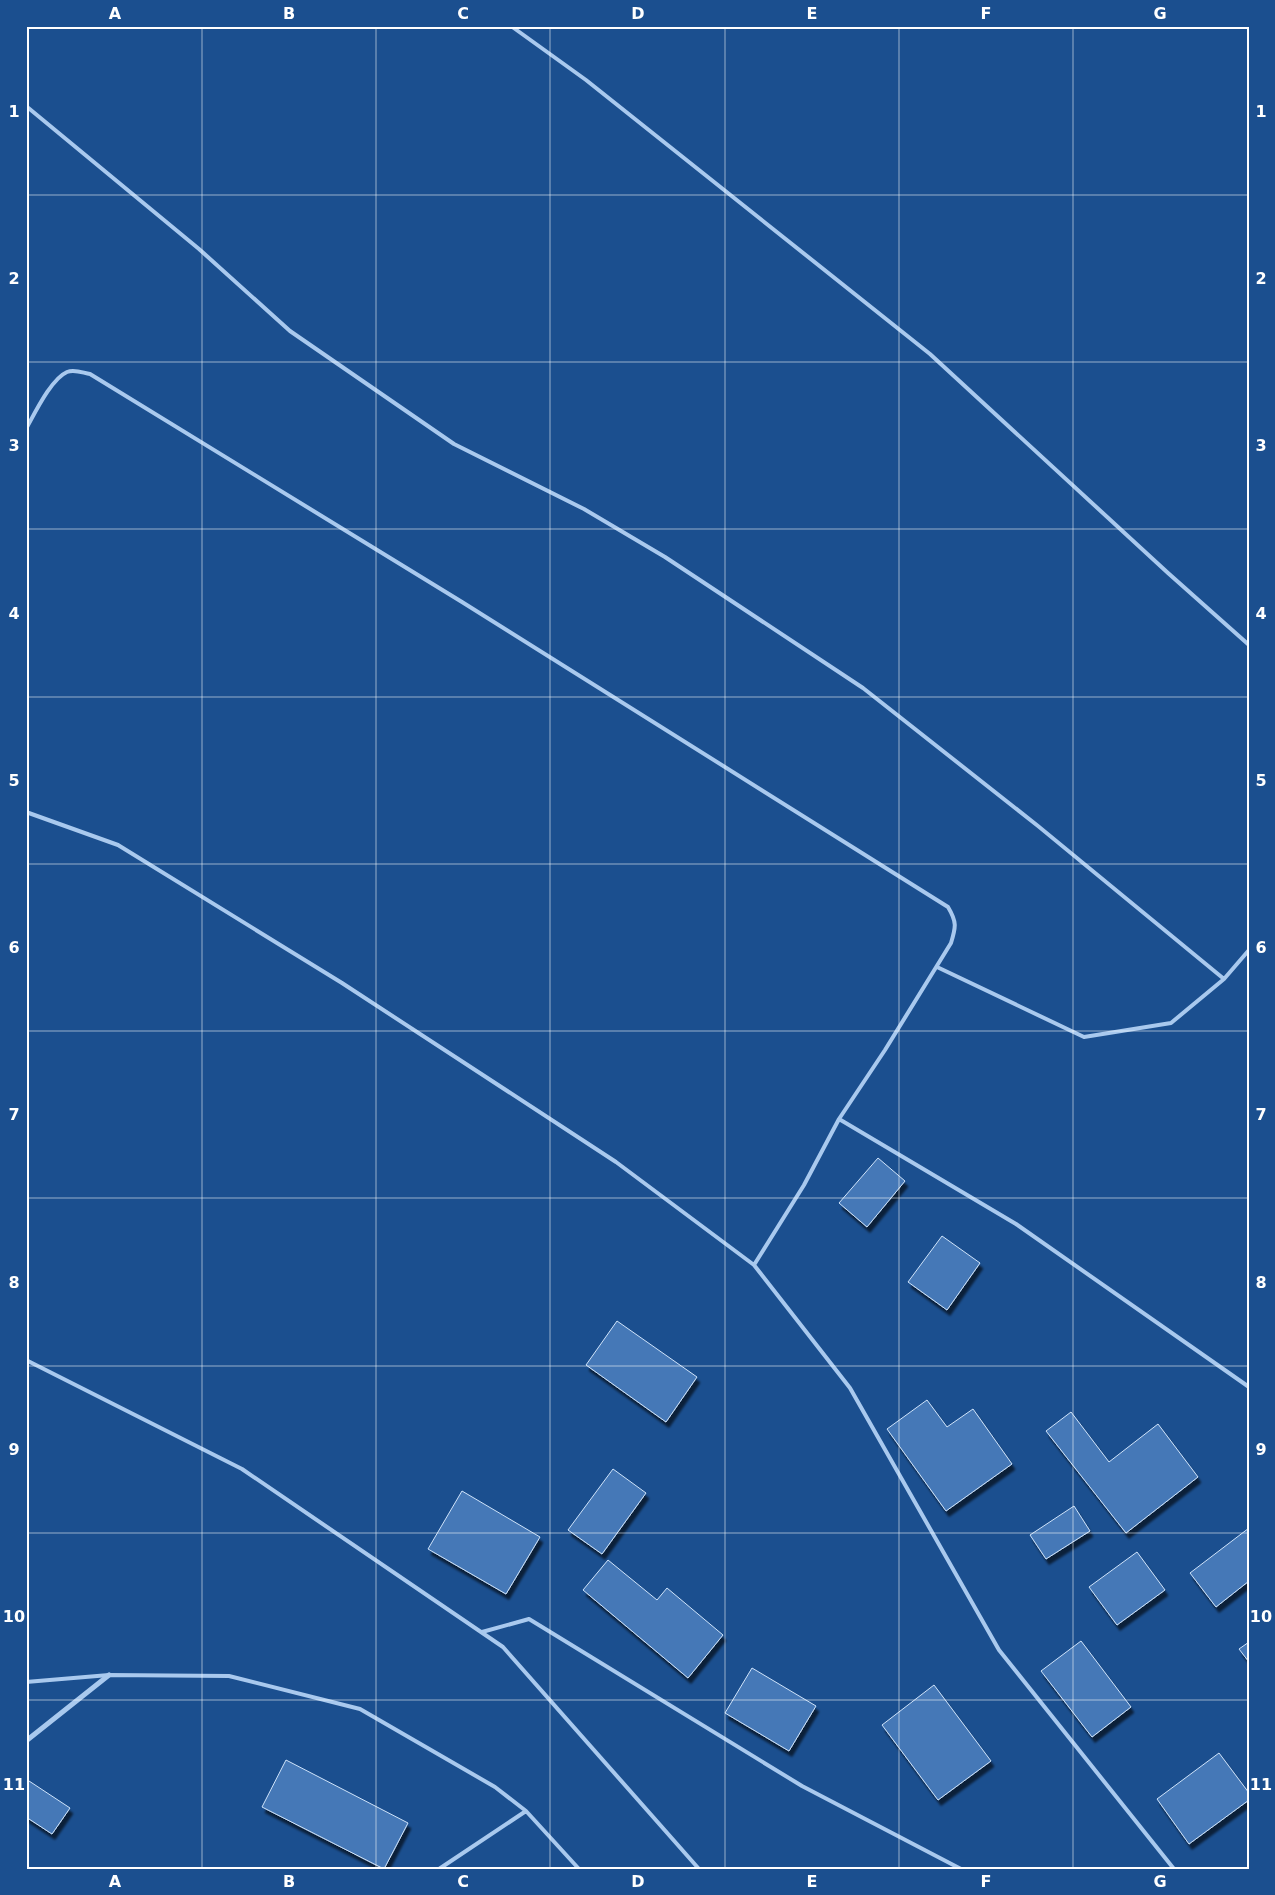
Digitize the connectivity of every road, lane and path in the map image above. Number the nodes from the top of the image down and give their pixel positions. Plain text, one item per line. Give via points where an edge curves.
1 (511, 26) edge
2 (26, 106) edge
3 (26, 429) edge
4 (1249, 645) edge
5 (26, 812) edge
6 (1249, 950) edge
7 (937, 967) junction
8 (1224, 979) junction
9 (839, 1119) junction
10 (754, 1265) junction
11 (26, 1360) edge
12 (1249, 1387) edge
13 (482, 1632) junction
14 (108, 1675) junction
15 (26, 1682) edge
16 (26, 1741) edge
17 (526, 1811) junction
18 (439, 1869) edge
19 (579, 1869) edge
20 (699, 1869) edge
21 (961, 1869) edge
22 (1174, 1869) edge

1 - 4 lane via 594,86 930,354
2 - 8 lane via 199,249 290,332 454,444 584,509 863,688
3 - 7 lane via 54,383 67,372 90,374 948,908 955,919 956,930
5 - 10 lane via 118,845 342,983 616,1162
6 - 8 lane
7 - 8 lane via 1084,1038 1171,1022
7 - 9 lane
9 - 10 lane via 804,1185
9 - 12 lane via 1016,1224
10 - 22 lane via 850,1388 999,1650
11 - 13 lane via 242,1469
13 - 20 lane via 503,1647
13 - 21 lane via 529,1619 802,1786
14 - 15 lane
14 - 16 street
14 - 17 lane via 229,1676 360,1709 495,1786
17 - 18 lane
17 - 19 lane

